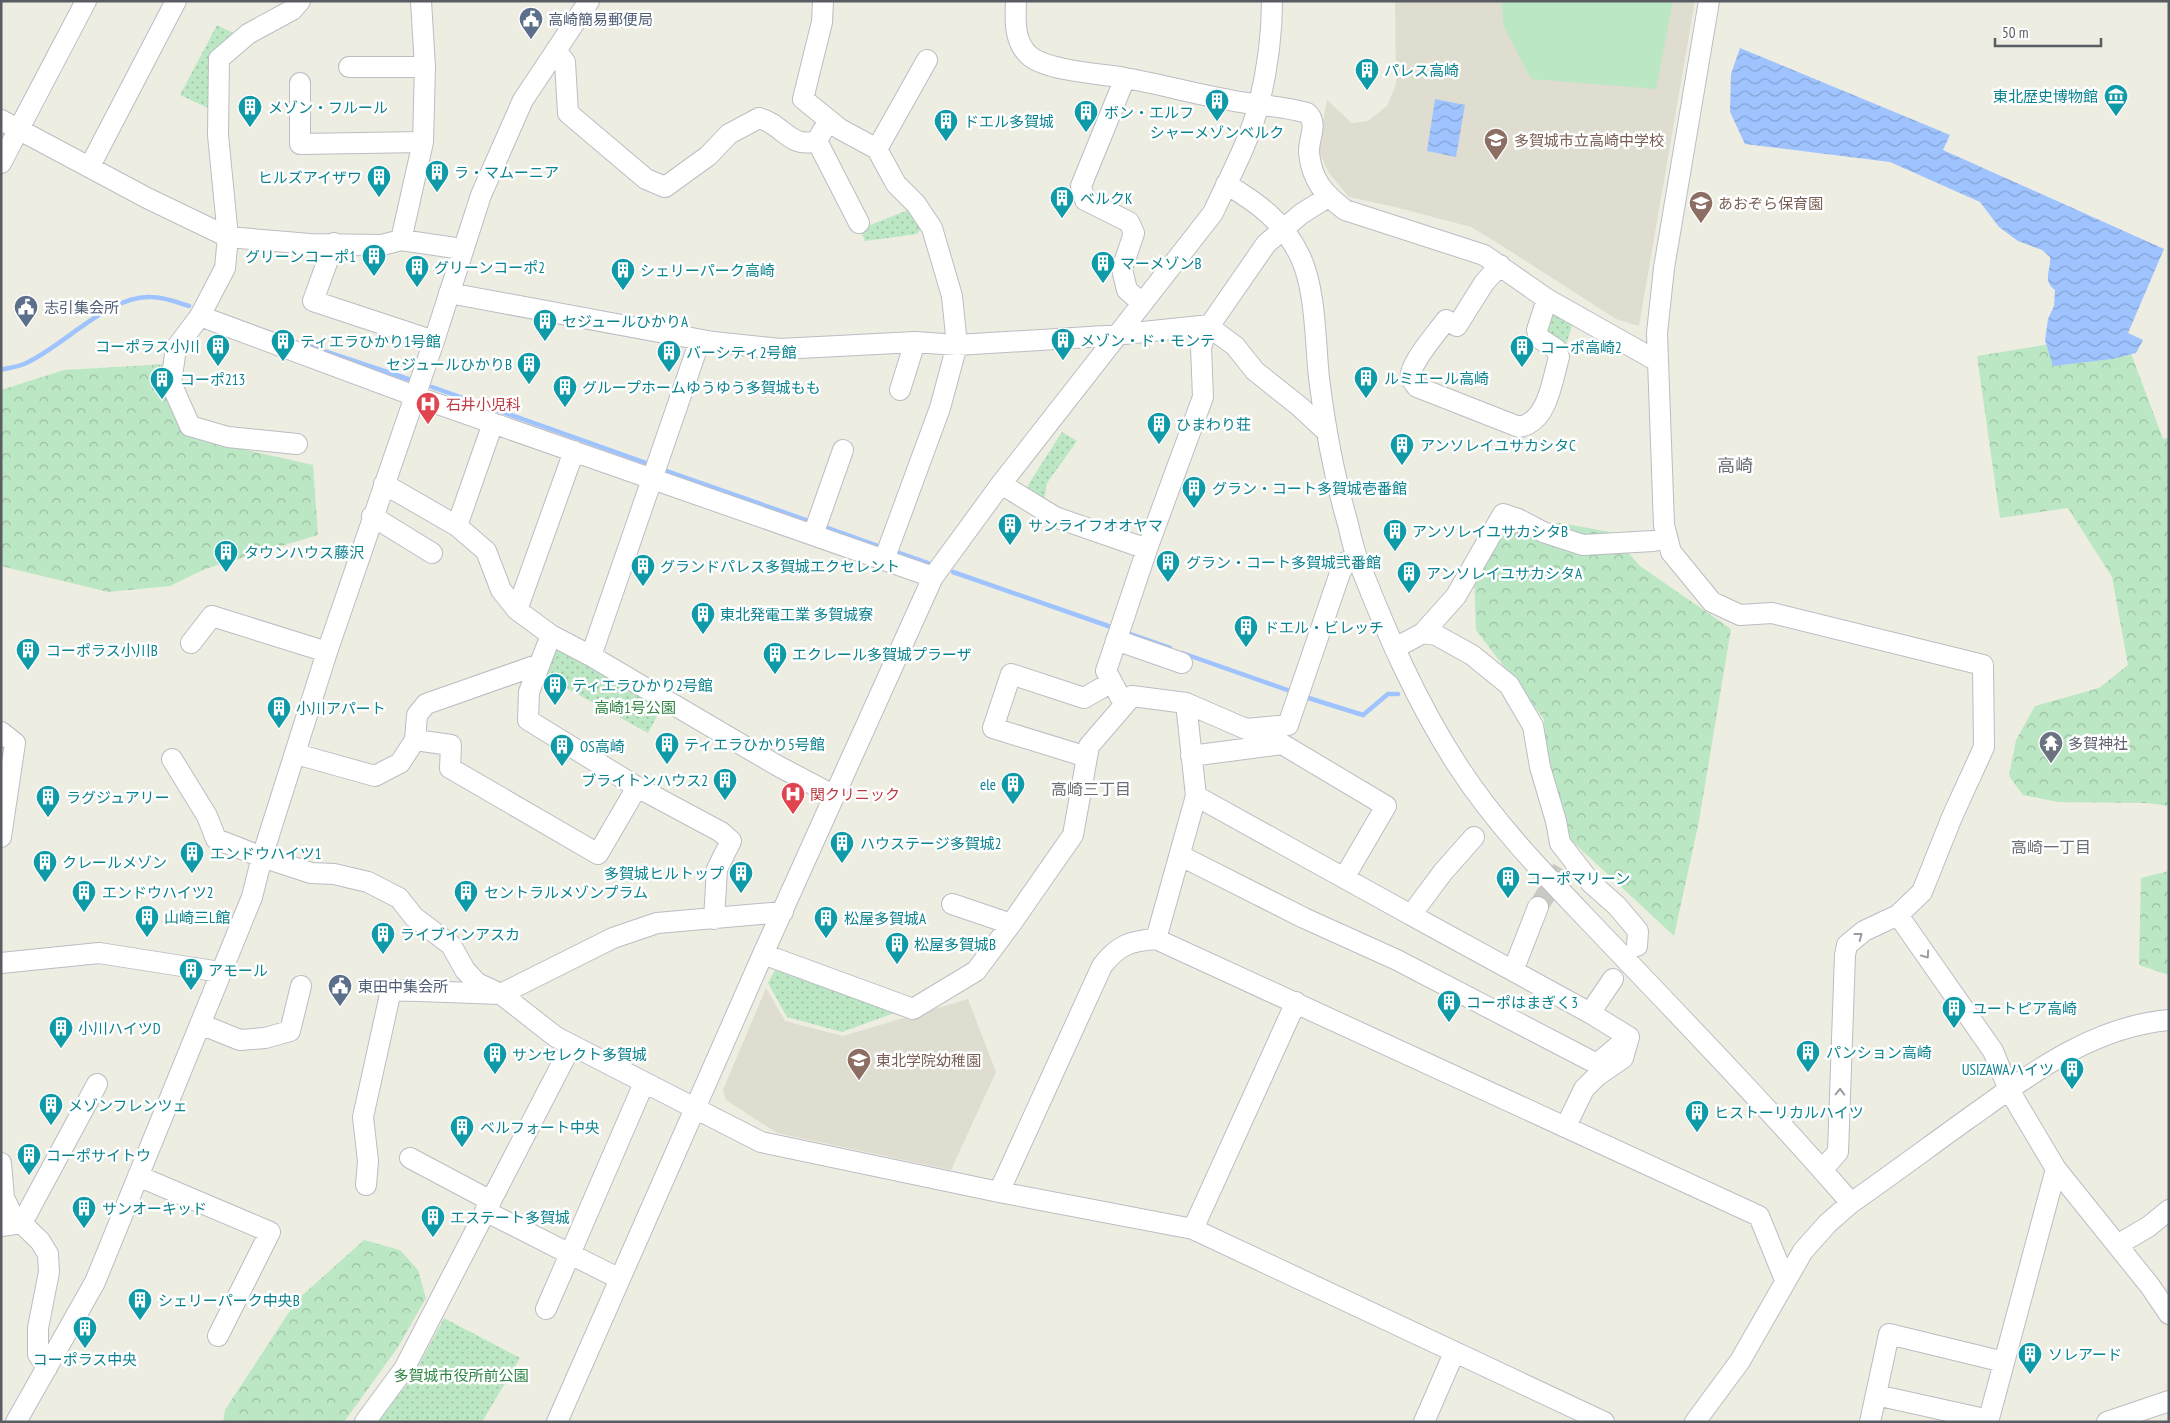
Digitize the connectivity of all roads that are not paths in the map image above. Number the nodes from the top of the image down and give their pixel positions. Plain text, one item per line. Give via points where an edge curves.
1 (86, 1) edge
2 (176, 1) edge
3 (300, 1) edge
4 (421, 1) edge
5 (589, 1) edge
6 (823, 1) edge
7 (1016, 1) edge
8 (1272, 1) edge
9 (1709, 1) edge
10 (556, 50) junction
11 (928, 60) dead end
12 (349, 67) dead end
13 (424, 67) junction
14 (1125, 78) junction
15 (300, 83) dead end
16 (1259, 104) junction
17 (828, 121) junction
18 (10, 125) edge
19 (817, 141) junction
20 (422, 142) junction
21 (877, 149) junction
22 (1, 163) edge
23 (90, 166) junction
24 (1226, 184) junction
25 (1328, 198) junction
26 (859, 223) dead end
27 (1283, 230) junction
28 (228, 236) junction
29 (401, 240) junction
30 (334, 243) junction
31 (462, 250) junction
32 (1500, 266) junction
33 (449, 293) junction
34 (1547, 298) junction
35 (1142, 303) junction
36 (200, 316) junction
37 (1210, 326) junction
38 (1119, 334) junction
39 (700, 340) junction
40 (434, 342) junction
41 (915, 342) junction
42 (957, 345) junction
43 (1657, 360) junction
44 (900, 390) dead end
45 (415, 396) junction
46 (493, 423) junction
47 (1327, 432) junction
48 (297, 444) dead end
49 (843, 450) dead end
50 (574, 451) junction
51 (654, 471) junction
52 (384, 484) junction
53 (1002, 484) junction
54 (372, 516) junction
55 (457, 526) junction
56 (813, 535) junction
57 (1668, 538) junction
58 (1147, 549) junction
59 (887, 552) junction
60 (432, 554) dead end
61 (1358, 561) junction
62 (933, 577) junction
63 (517, 610) junction
64 (1119, 633) junction
65 (1423, 633) junction
66 (551, 635) junction
67 (191, 643) dead end
68 (1395, 648) junction
69 (327, 652) junction
70 (591, 656) junction
71 (1182, 663) dead end
72 (540, 664) junction
73 (1112, 682) junction
74 (1186, 703) junction
75 (1124, 704) junction
76 (1, 732) edge
77 (415, 740) junction
78 (296, 754) junction
79 (1190, 756) junction
80 (1087, 757) junction
81 (172, 759) dead end
82 (637, 786) junction
83 (835, 796) junction
84 (1196, 796) junction
85 (1, 837) edge
86 (1474, 837) dead end
87 (1181, 856) junction
88 (262, 857) junction
89 (1344, 878) junction
90 (952, 904) dead end
91 (1538, 907) tunnel mouth
92 (783, 912) junction
93 (1411, 915) junction
94 (1898, 915) junction
95 (714, 919) junction
96 (1011, 924) junction
97 (1156, 939) junction
98 (1636, 946) dead end
99 (763, 954) junction
100 (1, 963) edge
101 (1513, 971) junction
102 (220, 972) junction
103 (1613, 979) dead end
104 (301, 986) dead end
105 (501, 994) junction
106 (1296, 1002) junction
107 (1590, 1013) junction
108 (2169, 1020) edge
109 (200, 1024) junction
110 (1629, 1037) junction
111 (571, 1046) junction
112 (644, 1083) junction
113 (97, 1084) dead end
114 (2009, 1090) junction
115 (694, 1108) junction
116 (1566, 1126) junction
117 (410, 1158) dead end
118 (1, 1163) edge
119 (2056, 1169) junction
120 (1822, 1170) junction
121 (138, 1176) junction
122 (366, 1185) dead end
123 (999, 1192) junction
124 (1851, 1203) junction
125 (488, 1206) junction
126 (2169, 1210) edge
127 (22, 1224) junction
128 (1, 1226) edge
129 (1193, 1229) junction
130 (2117, 1245) junction
131 (570, 1254) junction
132 (620, 1279) junction
133 (1785, 1280) junction
134 (546, 1309) dead end
135 (2169, 1314) edge
136 (218, 1336) dead end
137 (1454, 1352) junction
138 (2004, 1362) junction
139 (47, 1368) junction
140 (1876, 1395) junction
141 (2169, 1401) edge
142 (1988, 1421) edge
143 (16, 1422) edge
144 (365, 1422) edge
145 (557, 1422) edge
146 (1424, 1422) edge
147 (1604, 1422) edge
148 (1695, 1422) edge
149 (1870, 1422) edge
150 (2107, 1422) edge

1 - 18 street
2 - 23 street
3 - 28 street via 292,10 248,34 220,59 218,135
4 - 13 street
5 - 10 street
6 - 17 street via 822,22 803,99
7 - 14 street via 1015,26 1024,49 1032,58 1047,65
8 - 16 street via 1272,28
9 - 43 street via 1664,268
10 - 19 street via 565,62 568,113 646,179 664,187 708,156 729,134 759,118 769,120 793,140 806,144
10 - 31 street via 523,100 481,195
11 - 21 street
12 - 13 street
13 - 20 street
14 - 16 street
14 - 35 street via 1082,186 1085,200 1129,222 1134,233 1122,269 1127,290
15 - 20 street via 300,144
16 - 24 street
16 - 25 street via 1299,111 1312,117 1309,151 1312,167
17 - 19 street
17 - 21 street
18 - 22 street
18 - 23 street
19 - 26 street
20 - 29 street
21 - 42 street via 896,184 916,204 932,228 952,296
23 - 28 street
24 - 27 street via 1272,215
24 - 35 street via 1213,213
25 - 27 street via 1301,214
25 - 32 street via 1345,210 1473,251
27 - 37 street via 1266,244
27 - 47 street via 1300,256 1307,277
28 - 30 street via 310,244
28 - 36 street via 225,268
29 - 30 street via 382,245
29 - 31 street
30 - 40 street via 313,301
31 - 33 street
32 - 34 street
32 - 34 street via 1484,282 1457,326 1446,320 1411,374 1417,387 1520,427 1529,425 1542,411 1559,357 1556,349 1539,338 1537,330
33 - 39 street
33 - 40 street
34 - 43 street
35 - 38 street
36 - 45 street
36 - 48 street via 176,348 171,382 190,426 228,437
37 - 38 street
37 - 47 street via 1235,346 1255,371
37 - 58 street via 1201,348 1203,397
38 - 42 street
38 - 53 street
39 - 41 street via 780,349
39 - 51 street
40 - 45 street
41 - 42 street
41 - 44 street
42 - 59 street via 940,408
43 - 57 street via 1664,525
45 - 46 street
45 - 52 street
46 - 50 street
46 - 55 street
47 - 61 street via 1341,502
49 - 56 street
50 - 51 street
50 - 63 street
51 - 56 street
51 - 70 street
52 - 54 street
52 - 55 street
53 - 58 street via 1055,517
53 - 62 street
54 - 60 street
54 - 69 street
55 - 63 street via 486,551 501,590
56 - 59 street
57 - 65 street via 1583,545 1503,514 1456,596
57 - 94 street via 1671,552 1712,602 1740,615 1772,613 1983,665 1984,747 1922,892
58 - 64 street
59 - 62 street
61 - 68 street
61 - 74 street via 1346,562 1340,573 1288,725 1246,729
62 - 83 street
63 - 66 street
64 - 71 street
64 - 73 street via 1106,671
65 - 68 street
65 - 98 street via 1436,635 1472,655 1509,685 1533,726 1540,767 1566,862 1617,906 1638,931
66 - 70 street
66 - 72 street
67 - 69 street via 212,616
68 - 120 street via 1421,703 1458,767 1500,823
69 - 78 street
70 - 83 street
72 - 77 street via 426,704 417,715
72 - 82 street via 530,692 528,720
73 - 75 street
73 - 80 street via 1084,698 1011,674 993,728
74 - 75 street via 1132,696
74 - 79 street
75 - 80 street via 1089,746
76 - 85 street via 15,743
77 - 78 street via 400,763 376,776
77 - 82 street via 451,745 450,768 598,854
78 - 88 street
79 - 84 street
79 - 89 street via 1282,744 1386,806
80 - 96 street via 1073,835
81 - 88 street via 207,816 216,839
82 - 95 street via 721,832 731,841 717,870
83 - 92 street
84 - 87 street
84 - 89 street
86 - 93 street
87 - 97 street
87 - 110 street via 1304,918 1397,960 1597,1064
88 - 102 street via 252,896
88 - 105 street via 311,873 334,874 368,882 399,898 414,917 451,945 465,970 477,983
89 - 93 street
90 - 96 street
91 - 101 street
92 - 95 street
92 - 99 street
93 - 101 street
94 -> 114 street via 1993,1051
120 -> 94 street via 1838,1152 1847,945 1864,931
95 - 105 street via 657,923 613,938
96 - 99 street via 976,971 913,1008
97 - 106 street
97 - 123 street via 1134,940 1113,952 1102,966
99 - 115 street
100 - 102 street via 99,952
101 - 107 street
102 - 109 street
103 - 107 street
104 - 109 street via 290,1032 240,1040
105 - 111 street
105 - 122 street via 391,990 363,1117 368,1161
106 - 116 street
106 - 129 street
107 - 110 street
108 - 114 street via 2116,1030 2075,1047
109 - 121 street
110 - 116 street via 1623,1058 1584,1089
111 - 112 street
111 - 125 street
112 - 115 street
112 - 131 street
113 - 127 street
114 - 119 street
114 - 124 street
115 - 123 street via 761,1142
115 - 132 street
116 - 133 street via 1759,1216
117 - 125 street
118 - 127 street via 4,1198 12,1214
119 - 130 street
119 - 138 street
120 - 124 street
121 - 136 street via 270,1232
121 - 139 street via 95,1282
123 - 129 street
124 - 133 street via 1803,1252
125 - 131 street
125 - 144 street via 404,1369
126 - 130 street
127 - 128 street
127 - 139 street via 48,1254 49,1272 38,1337 38,1354
129 - 137 street
130 - 135 street
131 - 132 street
131 - 134 street
132 - 145 street
133 - 148 street via 1740,1361
137 - 146 street
137 - 147 street
138 - 140 street via 1889,1334
138 - 142 street
139 - 143 street
140 - 142 street
140 - 149 street
141 - 150 street

